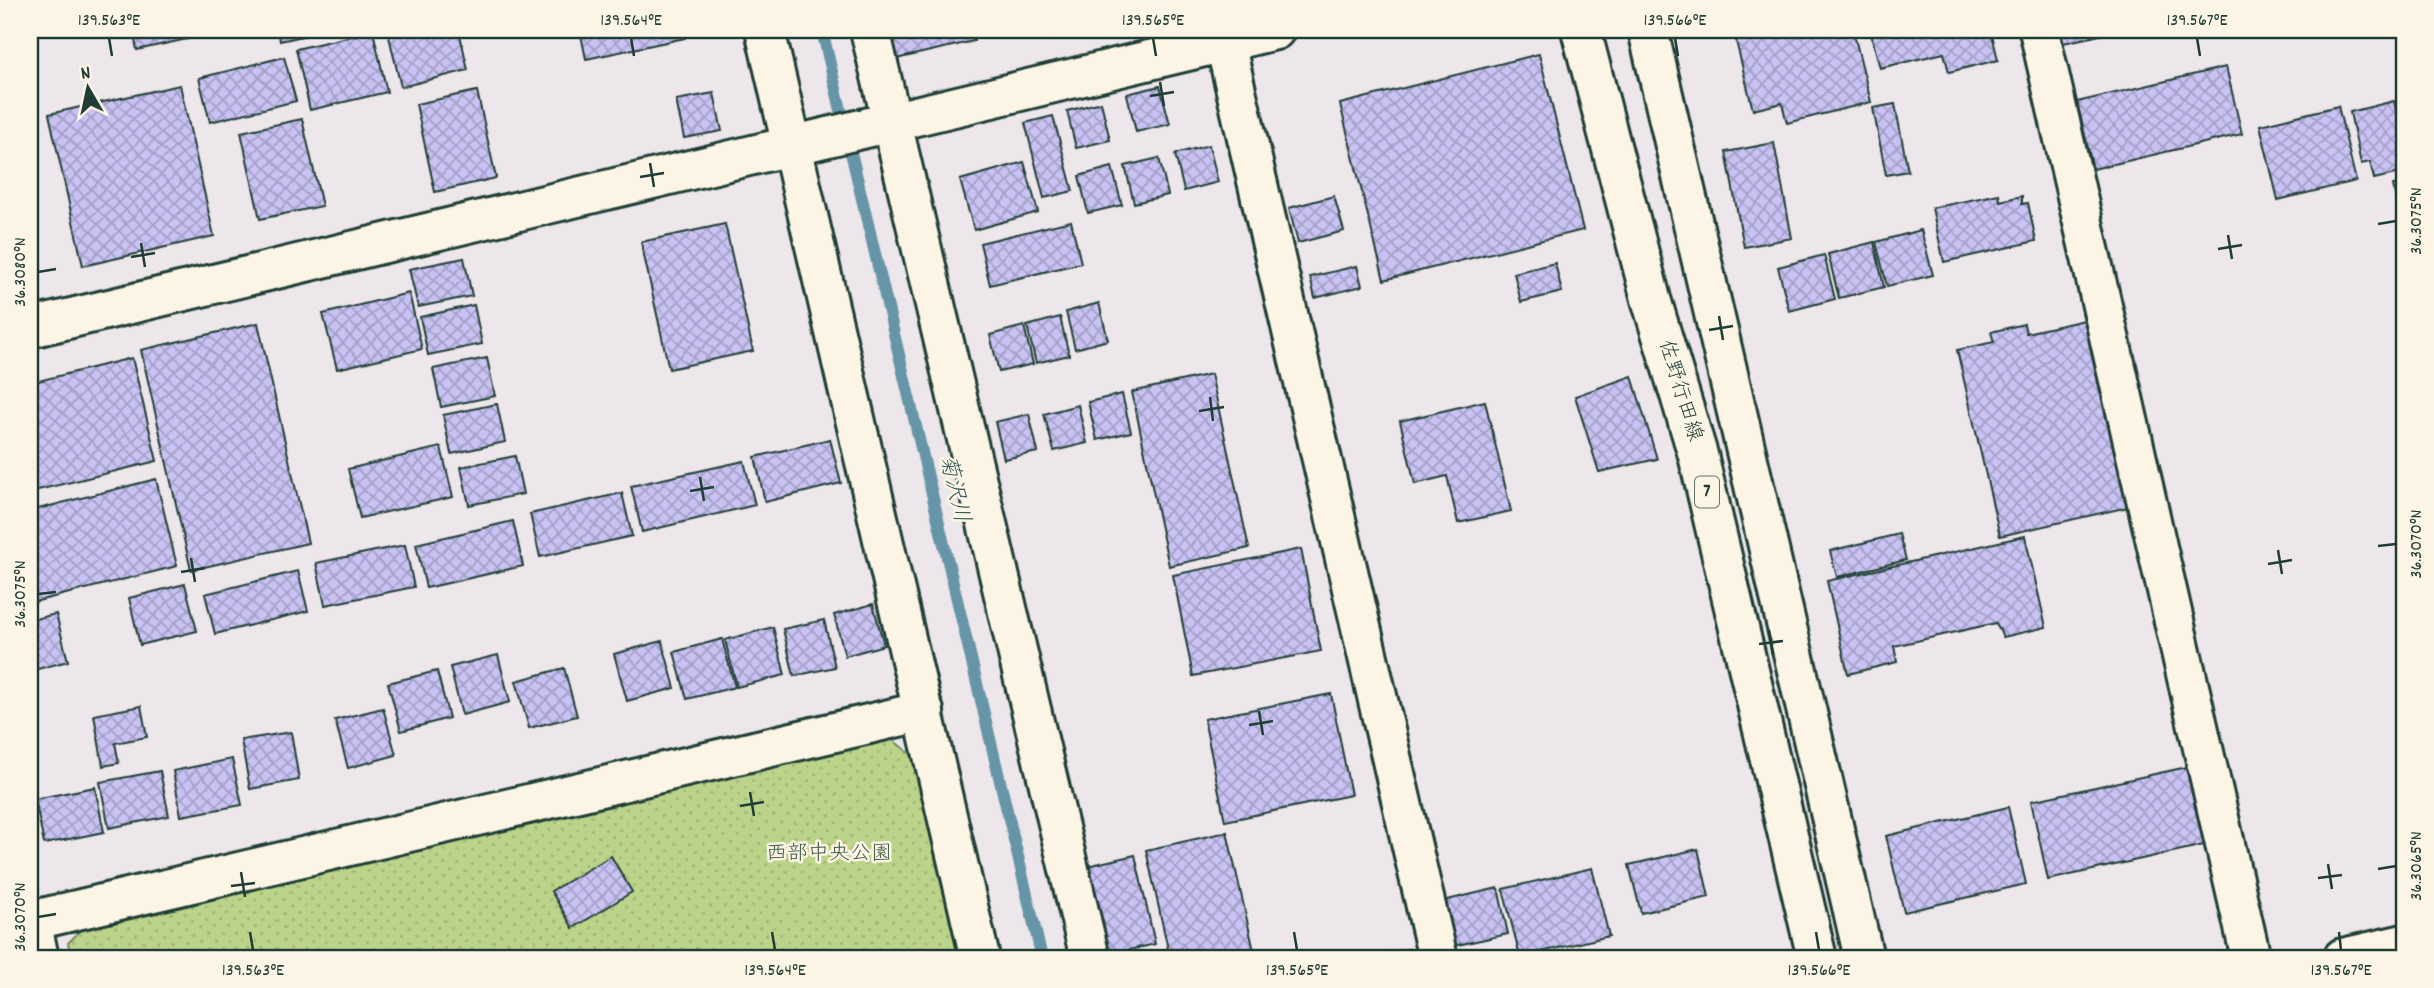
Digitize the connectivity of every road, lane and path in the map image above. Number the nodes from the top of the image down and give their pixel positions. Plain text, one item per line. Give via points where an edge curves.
1 (765, 30) edge
2 (870, 30) edge
3 (1275, 30) edge
4 (1581, 30) edge
5 (1648, 30) edge
6 (2039, 30) edge
7 (1223, 35) edge
8 (892, 122) junction
9 (791, 146) junction
10 (30, 328) edge
11 (924, 711) junction
12 (30, 919) edge
13 (2404, 944) edge
14 (39, 958) edge
15 (980, 958) edge
16 (1090, 958) edge
17 (1438, 958) edge
18 (1817, 958) edge
19 (1864, 958) edge
20 (2251, 958) edge
21 (2343, 958) edge

1 - 9 street
2 - 8 street
3 - 7 street
4 - 18 street, 佐野行田線 / 7 via 1651,299 1698,455
5 - 19 street
6 - 20 street
7 - 8 street
7 - 17 street
8 - 9 street
8 - 16 street
9 - 10 street
9 - 11 street
11 - 12 street
11 - 15 street
12 - 14 street
13 - 21 street

